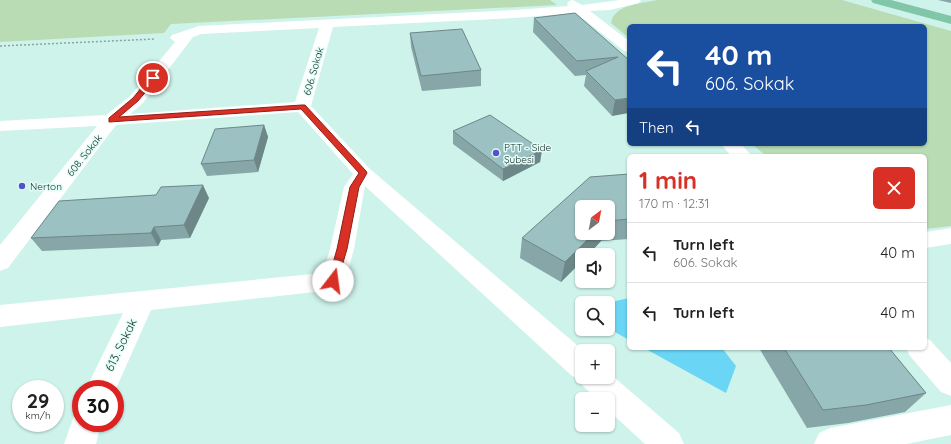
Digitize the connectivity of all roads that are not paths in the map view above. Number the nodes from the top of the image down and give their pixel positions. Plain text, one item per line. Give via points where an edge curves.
1 (596, 0) edge
2 (635, 0) edge
3 (878, 0) edge
4 (911, 0) edge
5 (573, 4) edge
6 (951, 11) edge
7 (951, 20) edge
8 (327, 24) junction
9 (627, 46) edge
10 (302, 107) junction
11 (111, 120) junction
12 (0, 126) edge
13 (732, 146) edge
14 (740, 154) edge
15 (363, 173) junction
16 (951, 236) edge
17 (927, 240) edge
18 (0, 262) edge
19 (142, 301) junction
20 (0, 316) edge
21 (922, 350) edge
22 (575, 362) edge
23 (105, 380) edge
24 (601, 384) edge
25 (951, 384) edge
26 (951, 420) edge
27 (83, 432) edge
28 (80, 444) edge
29 (668, 444) edge
30 (830, 444) edge

1 - 5 street
2 - 5 street via 610,6
3 - 7 main road
4 - 6 main road
5 - 8 street via 514,14
5 - 9 street
8 - 10 street, 606. Sokak
8 - 11 street, 608. Sokak via 199,30 183,36 136,100
10 - 11 street
10 - 15 street, 606. Sokak
11 - 12 street
11 - 18 street, 608. Sokak
13 - 14 street
15 - 19 street via 354,187 333,281
15 - 22 street, 606. Sokak
16 - 17 street
19 - 20 street
19 - 23 street, 613. Sokak
21 - 25 street
24 - 29 street
26 - 30 street
27 - 28 street

